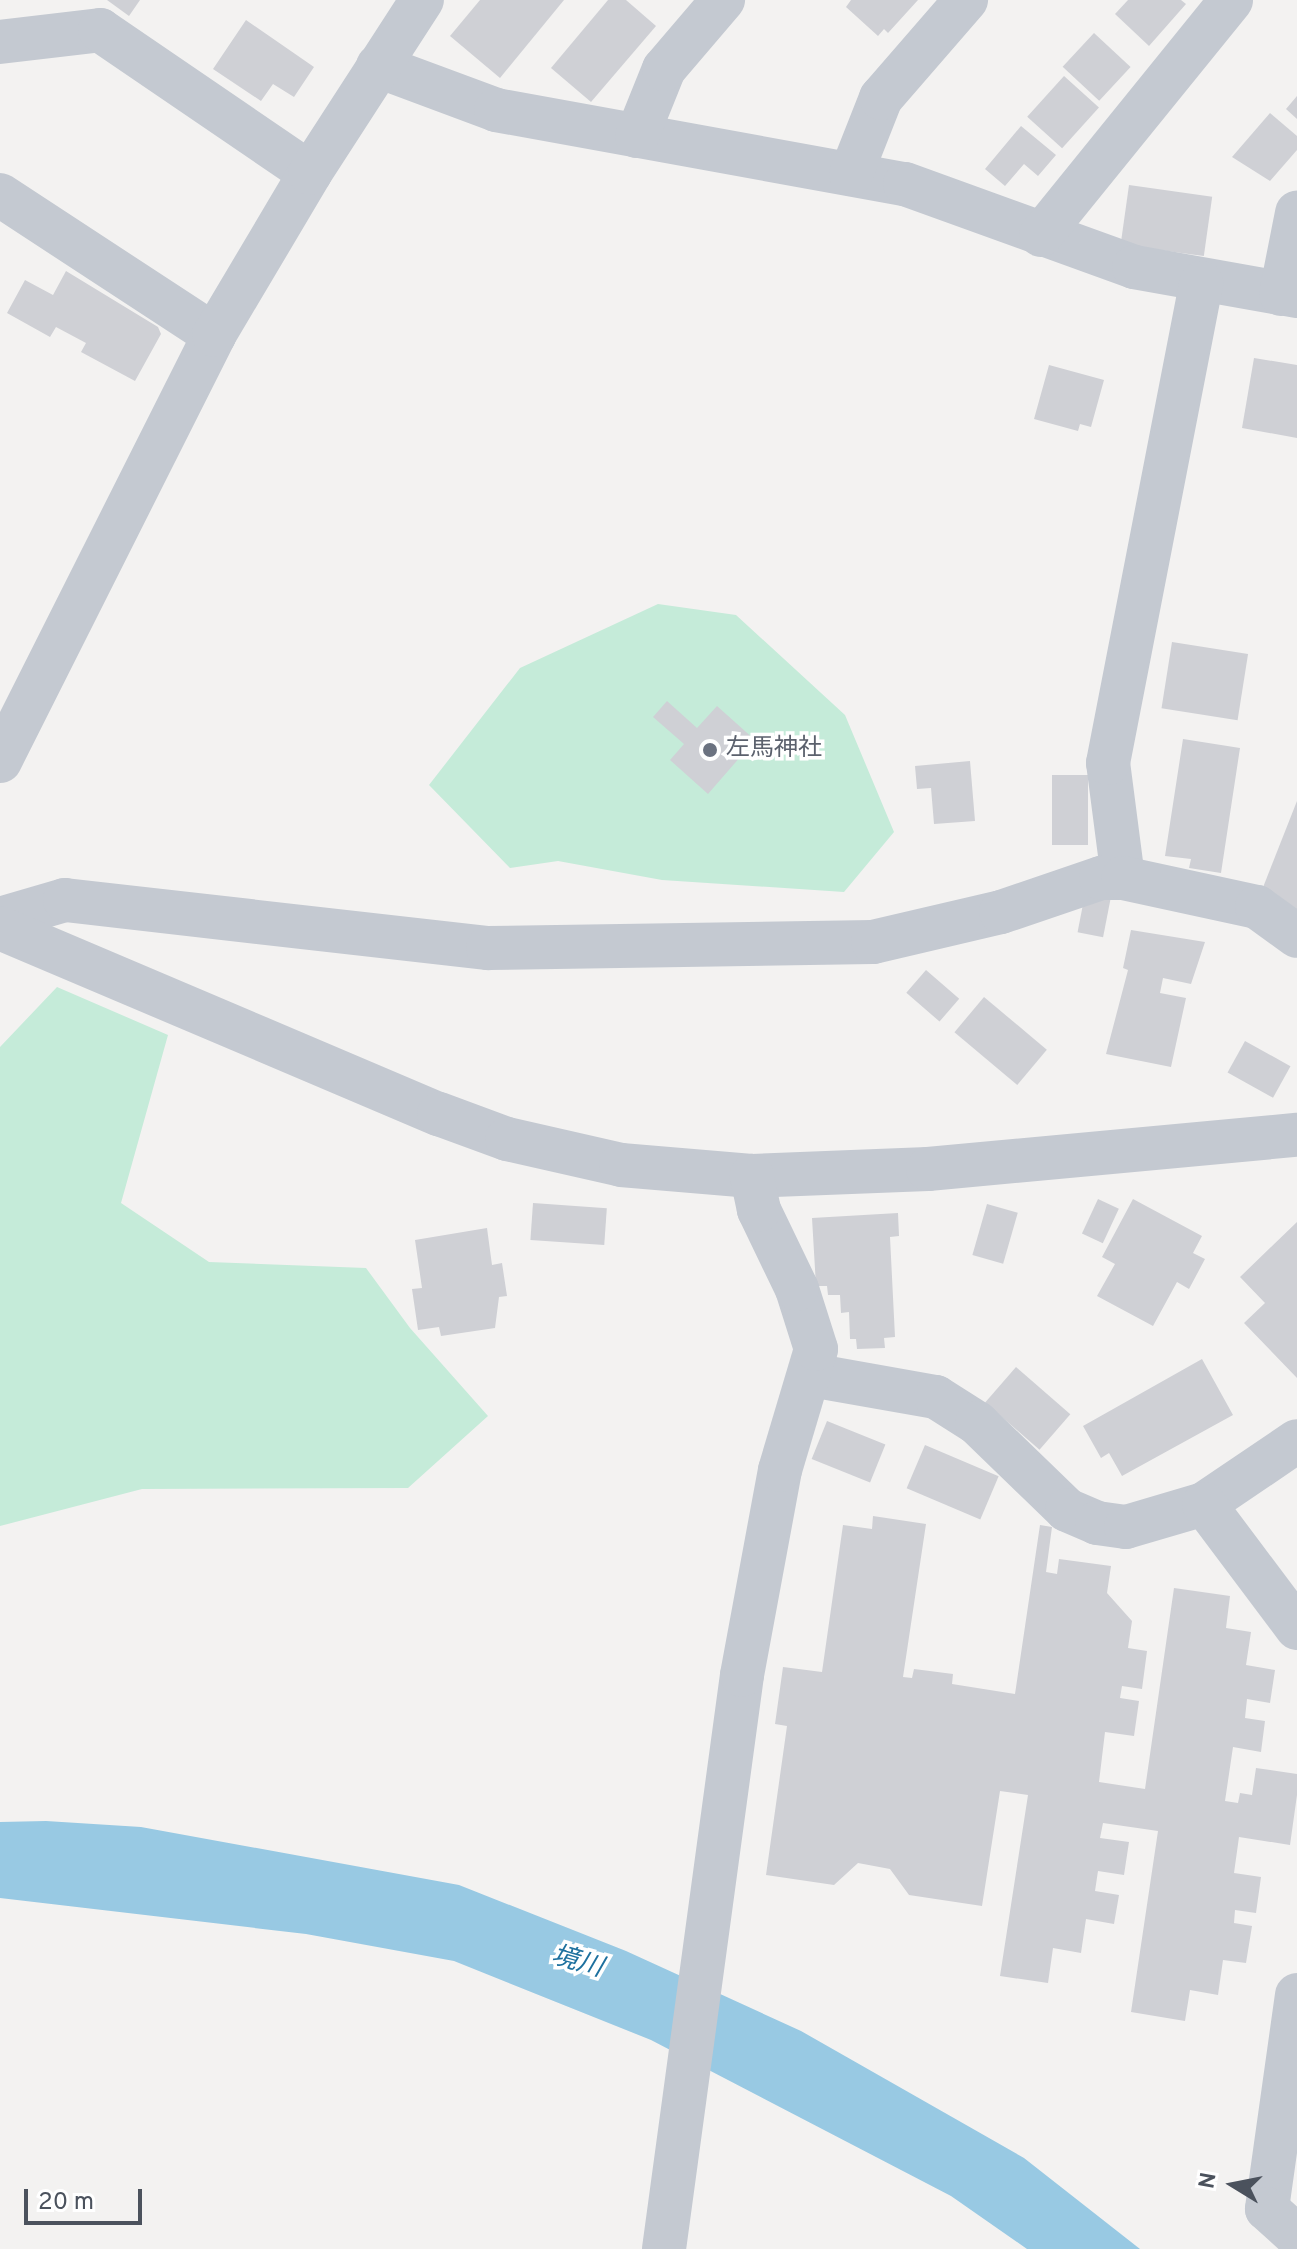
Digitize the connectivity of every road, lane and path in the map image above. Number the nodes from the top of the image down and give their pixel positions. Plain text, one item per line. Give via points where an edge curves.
1 (422, 0) edge
2 (723, 0) edge
3 (966, 0) edge
4 (1231, 0) edge
5 (0, 42) edge
6 (378, 66) junction
7 (637, 136) junction
8 (310, 173) junction
9 (851, 174) junction
10 (0, 195) edge
11 (1297, 213) edge
12 (1041, 235) junction
13 (1201, 283) junction
14 (1289, 295) edge
15 (214, 335) junction
16 (0, 761) edge
17 (1123, 878) junction
18 (0, 919) edge
19 (0, 928) edge
20 (1297, 936) edge
21 (1297, 1135) edge
22 (752, 1176) junction
23 (811, 1375) junction
24 (1297, 1441) edge
25 (1204, 1504) junction
26 (1297, 1628) edge
27 (1297, 1995) edge
28 (1297, 2236) edge
29 (664, 2249) edge

1 - 6 street
2 - 7 street via 664,69
3 - 9 street via 881,98
4 - 12 street
5 - 8 street via 100,30
6 - 7 street via 496,110
6 - 8 street
7 - 9 street
8 - 15 street
9 - 12 street via 905,184
10 - 15 street
11 - 14 street
12 - 13 street
13 - 14 street
13 - 17 street via 1108,763
15 - 16 street
17 - 18 street via 1101,878 1001,912 873,942 488,948 65,900
17 - 20 street via 1257,907
19 - 22 street via 507,1139 621,1165
21 - 22 street via 928,1169
22 - 23 street via 759,1210 797,1289 816,1349
23 - 25 street via 936,1397 977,1423 1067,1510 1097,1523 1126,1527
23 - 29 street via 780,1470 742,1675
24 - 25 street
25 - 26 street
27 - 28 street via 1267,2209

